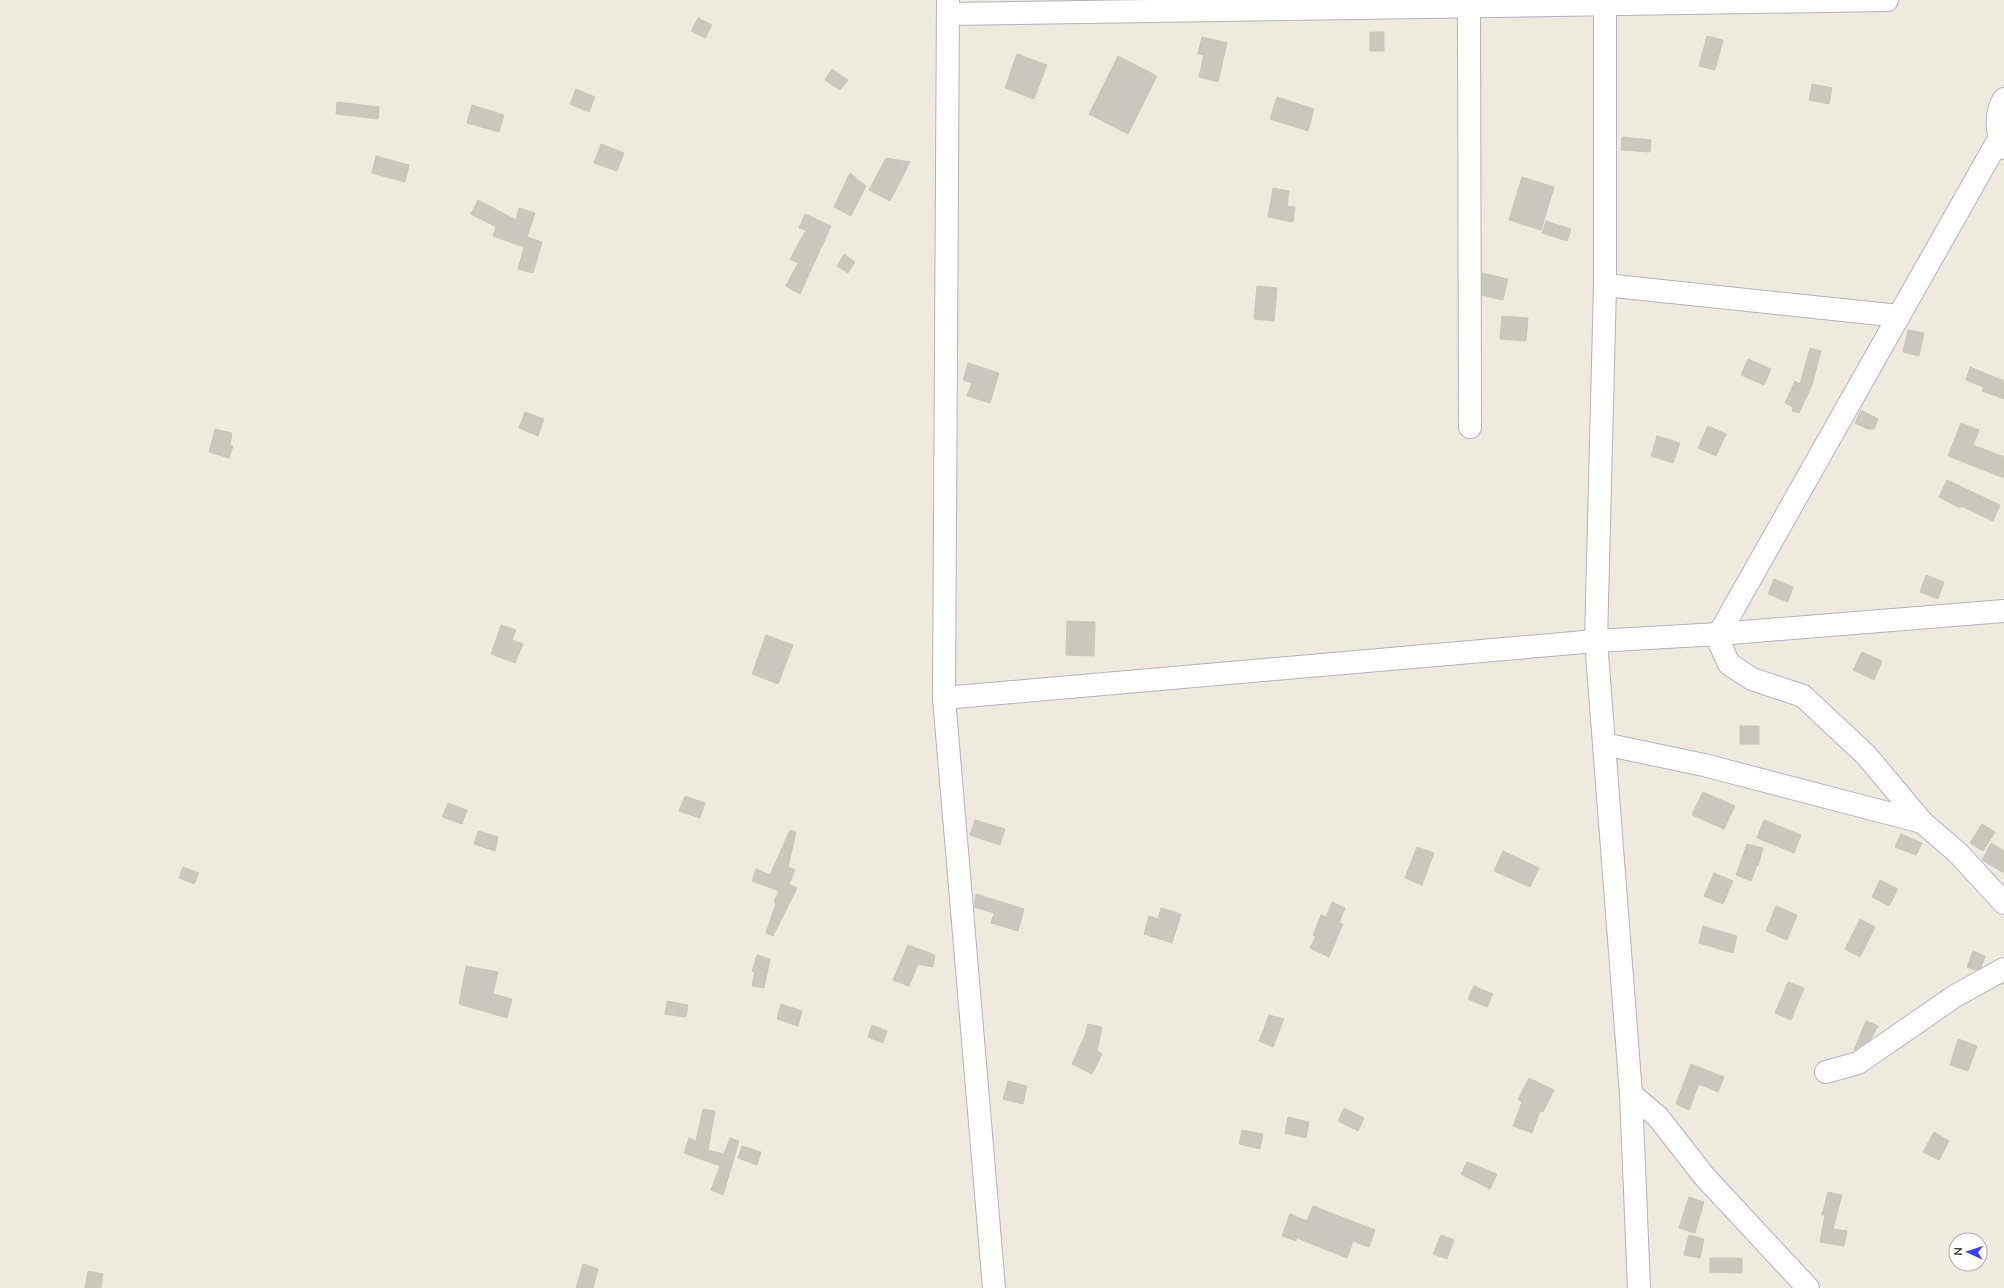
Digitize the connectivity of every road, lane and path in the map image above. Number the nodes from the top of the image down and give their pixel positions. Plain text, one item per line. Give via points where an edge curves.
1 (1887, 0) edge
2 (1605, 2) edge
3 (1271, 5) edge
4 (1469, 6) junction
5 (948, 7) edge
6 (2004, 99) edge
7 (2001, 143) edge
8 (1605, 285) junction
9 (1899, 316) junction
10 (1470, 427) dead end
11 (2004, 611) edge
12 (1719, 634) junction
13 (1596, 642) junction
14 (944, 698) junction
15 (1604, 744) junction
16 (1922, 822) junction
17 (2004, 903) edge
18 (2004, 969) edge
19 (1826, 1072) dead end
20 (1631, 1094) junction
21 (994, 1288) edge
22 (1639, 1288) edge
23 (1808, 1288) edge

1 - 2 street
2 - 4 street
2 - 8 street
3 - 4 street
3 - 5 street
4 - 10 street
5 - 14 street
6 - 7 street via 1999,107
7 - 9 street
8 - 9 street
8 - 13 street
9 - 12 street
11 - 12 street
12 - 13 street
12 - 16 street via 1720,644 1729,664 1752,678 1803,696 1866,755
13 - 14 street
13 - 15 street
14 - 21 street
15 - 16 street via 1704,765
15 - 20 street
16 - 17 street via 1958,853
18 - 19 street via 1954,996 1858,1063
20 - 22 street
20 - 23 street via 1658,1117 1704,1176

